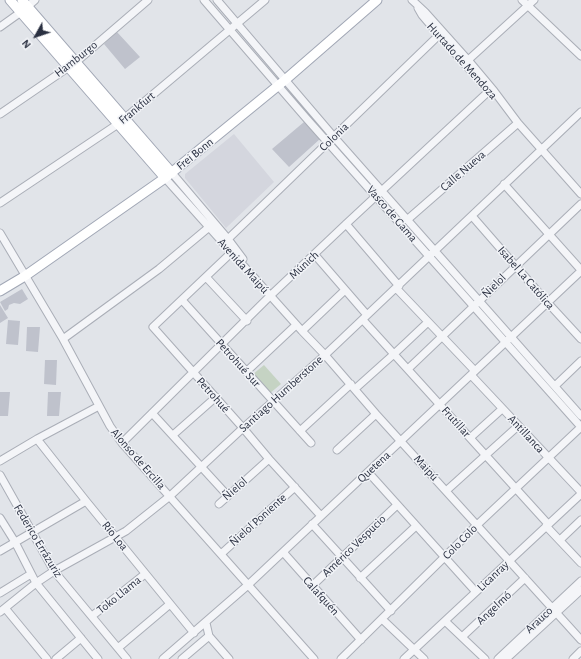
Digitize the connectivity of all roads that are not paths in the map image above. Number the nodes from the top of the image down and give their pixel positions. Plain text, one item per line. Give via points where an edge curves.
1 (10, 0) edge
2 (35, 0) edge
3 (148, 0) edge
4 (204, 0) edge
5 (217, 0) edge
6 (265, 0) edge
7 (377, 0) edge
8 (522, 0) edge
9 (534, 0) edge
10 (413, 1) edge
11 (24, 6) edge
12 (528, 6) junction
13 (237, 23) junction
14 (0, 27) edge
15 (230, 30) junction
16 (439, 35) junction
17 (581, 56) edge
18 (466, 62) junction
19 (72, 64) junction
20 (282, 83) junction
21 (489, 92) junction
22 (581, 112) edge
23 (0, 114) edge
24 (516, 120) junction
25 (121, 121) junction
26 (334, 136) junction
27 (328, 142) junction
28 (542, 149) junction
29 (168, 176) junction
30 (504, 184) junction
31 (379, 193) junction
32 (581, 194) edge
33 (0, 203) edge
34 (581, 204) edge
35 (472, 216) junction
36 (407, 220) junction
37 (346, 224) junction
38 (208, 228) junction
39 (0, 233) edge
40 (549, 235) junction
41 (228, 239) junction
42 (436, 250) junction
43 (232, 252) junction
44 (315, 254) junction
45 (429, 256) junction
46 (515, 266) junction
47 (581, 270) edge
48 (26, 276) junction
49 (206, 277) junction
50 (398, 287) junction
51 (345, 290) junction
52 (0, 291) edge
53 (270, 296) junction
54 (182, 300) junction
55 (547, 302) junction
56 (477, 303) junction
57 (365, 318) junction
58 (247, 321) junction
59 (428, 322) junction
60 (296, 325) junction
61 (302, 331) junction
62 (512, 336) junction
63 (442, 337) junction
64 (580, 337) edge
65 (63, 339) junction
66 (506, 342) junction
67 (221, 345) junction
68 (394, 354) junction
69 (326, 355) junction
70 (581, 361) edge
71 (408, 369) junction
72 (193, 372) junction
73 (246, 372) junction
74 (473, 373) junction
75 (353, 386) junction
76 (555, 386) junction
77 (216, 397) junction
78 (273, 402) junction
79 (440, 404) junction
80 (99, 406) junction
81 (502, 409) junction
82 (152, 413) junction
83 (376, 414) junction
84 (581, 416) edge
85 (518, 426) junction
86 (581, 427) edge
87 (243, 428) junction
88 (300, 431) junction
89 (173, 436) junction
90 (470, 438) junction
91 (37, 439) junction
92 (401, 441) junction
93 (122, 443) junction
94 (311, 444) dead end
95 (337, 450) dead end
96 (486, 455) junction
97 (549, 458) junction
98 (269, 459) junction
99 (0, 461) edge
100 (201, 467) junction
101 (368, 472) junction
102 (0, 475) edge
103 (295, 487) junction
104 (516, 488) junction
105 (446, 491) junction
106 (581, 493) edge
107 (170, 496) junction
108 (228, 496) junction
109 (86, 501) junction
110 (219, 504) dead end
111 (397, 505) junction
112 (321, 516) junction
113 (0, 518) edge
114 (581, 520) edge
115 (312, 524) junction
116 (477, 525) junction
117 (547, 525) junction
118 (416, 526) junction
119 (32, 532) junction
120 (116, 537) junction
121 (560, 540) junction
122 (15, 542) junction
123 (0, 551) edge
124 (283, 552) junction
125 (221, 554) junction
126 (342, 558) junction
127 (445, 558) junction
128 (509, 561) junction
129 (581, 563) edge
130 (54, 571) junction
131 (31, 574) junction
132 (145, 574) junction
133 (360, 578) junction
134 (525, 578) junction
135 (581, 581) edge
136 (36, 583) junction
137 (248, 585) junction
138 (312, 586) junction
139 (581, 590) edge
140 (476, 592) junction
141 (0, 593) edge
142 (170, 604) junction
143 (3, 610) edge
144 (554, 610) junction
145 (391, 611) junction
146 (92, 616) junction
147 (382, 619) junction
148 (445, 621) junction
149 (206, 623) junction
150 (194, 633) junction
151 (209, 636) junction
152 (462, 637) junction
153 (81, 638) junction
154 (361, 640) junction
155 (581, 640) edge
156 (118, 648) junction
157 (414, 650) junction
158 (581, 651) edge
159 (47, 659) edge
160 (56, 659) edge
161 (98, 659) edge
162 (127, 659) edge
163 (163, 659) edge
164 (182, 659) edge
165 (229, 659) edge
166 (314, 659) edge
167 (341, 659) edge
168 (404, 659) edge
169 (424, 659) edge
170 (485, 659) edge
171 (498, 659) edge
172 (506, 659) edge
173 (573, 659) edge

1 - 11 main road, Avenida Maipú
2 - 11 street
3 - 19 street, Hamburgo
4 - 15 street, Vasco de Gama
5 - 13 street, Vasco de Gama
6 - 13 street, Frankfurt
7 - 20 main road, Frei Bonn
8 - 12 street
9 - 12 street
10 - 16 street, Hurtado de Mendoza
10 - 18 street, Hurtado de Mendoza
11 - 14 street
11 - 19 main road, Avenida Maipú
12 - 17 street
12 - 18 street
13 - 15 street, Frankfurt
13 - 20 street, Vasco de Gama
15 - 20 street, Vasco de Gama
15 - 25 street, Frankfurt
16 - 18 street, Hurtado de Mendoza
16 - 26 street, Colonia
18 - 21 street, Hurtado de Mendoza
18 - 24 street, Hurtado de Mendoza via 494,91
19 - 23 street, Hamburgo
19 - 25 main road, Avenida Maipú
20 - 26 street, Vasco de Gama
20 - 27 street, Vasco de Gama
20 - 29 main road, Frei Bonn
21 - 24 street, Hurtado de Mendoza
21 - 31 street, Múnich
22 - 28 street, Santiago Humberstone
24 - 28 street, Hurtado de Mendoza
24 - 36 street, Calle Nueva
25 - 29 main road, Avenida Maipú
25 - 33 street, Frankfurt
26 - 27 street, Colonia
26 - 31 street, Vasco de Gama
27 - 31 street, Vasco de Gama
27 - 41 street, Colonia
28 - 30 street, Santiago Humberstone
28 - 32 street, Hurtado de Mendoza
29 - 38 street, Avenida Maipú
29 - 41 street, Avenida Maipú
29 - 48 main road, Frei Bonn
30 - 35 street, Santiago Humberstone
30 - 40 street
31 - 36 street, Vasco de Gama
31 - 37 street, Múnich
31 - 45 street, Vasco de Gama
34 - 40 street, Ñielol
35 - 42 street, Santiago Humberstone
35 - 46 street, Isabel La Católica
36 - 42 street, Vasco de Gama
37 - 44 street, Múnich
37 - 50 street, Antillanca
38 - 43 street, Avenida Maipú
38 - 65 street via 159,269
39 - 48 street, Alonso de Ercilla
40 - 46 street, Ñielol
40 - 47 street
41 - 53 street, Avenida Maipú
42 - 45 street, Santiago Humberstone
42 - 56 street, Vasco de Gama
43 - 49 street
43 - 53 street, Avenida Maipú
44 - 51 street, Frutillar
44 - 53 street, Múnich
45 - 50 street, Santiago Humberstone
45 - 56 street, Vasco de Gama
46 - 55 street, Isabel La Católica
46 - 56 street, Ñielol
47 - 55 street, Quetena
48 - 52 main road, Frei Bonn
48 - 65 street, Alonso de Ercilla
49 - 54 street
49 - 58 street
50 - 57 street, Santiago Humberstone
50 - 59 street, Antillanca
51 - 57 street, Frutillar
51 - 61 street
53 - 58 street, Múnich
53 - 60 street, Maipú
54 - 67 street, Petrohué Sur
54 - 72 street, Petrohué via 153,327
55 - 62 street, Quetena
55 - 64 street, Isabel La Católica
56 - 62 street, Vasco de Gama
56 - 63 street, Ñielol
56 - 66 street, Vasco de Gama
57 - 68 street, Frutillar
57 - 69 street, Santiago Humberstone
58 - 67 street, Múnich
59 - 63 street, Antillanca
59 - 68 street
60 - 61 street, Maipú
60 - 73 street
61 - 69 street, Maipú
62 - 66 street, Quetena
62 - 76 street, Vasco de Gama
63 - 71 street, Ñielol
63 - 74 street, Antillanca
65 - 80 street, Alonso de Ercilla
66 - 74 street, Quetena
66 - 86 street, Vasco de Gama
67 - 72 street, Múnich
67 - 73 street, Petrohué Sur
68 - 71 street, Frutillar
68 - 75 street
69 - 75 street, Maipú
69 - 78 street, Santiago Humberstone
70 - 76 street
71 - 79 street, Frutillar
72 - 77 street, Petrohué
72 - 82 street, Múnich
73 - 78 street, Petrohué Sur
74 - 79 street, Quetena
74 - 81 street, Antillanca
75 - 83 street, Maipú
75 - 88 street
76 - 84 street, Vasco de Gama
77 - 87 street, Petrohué
77 - 89 street
78 - 87 street, Santiago Humberstone
78 - 88 street, Petrohué Sur
79 - 90 street, Frutillar
79 - 92 street, Quetena
80 - 91 street
80 - 93 street, Alonso de Ercilla
81 - 85 street, Antillanca
81 - 90 street
82 - 89 street
82 - 93 street, Múnich
83 - 92 street, Maipú
83 - 95 street
85 - 96 street
85 - 97 street, Antillanca
86 - 97 street, Colo Colo
87 - 98 street, Petrohué
87 - 100 street, Santiago Humberstone
88 - 94 street, Petrohué Sur
89 - 100 street
90 - 96 street, Frutillar
91 - 99 street
91 - 109 street, Río Loa
92 - 101 street, Quetena
92 - 105 street, Maipú
93 - 107 street, Alonso de Ercilla
96 - 104 street, Frutillar
96 - 105 street
97 - 104 street, Colo Colo
97 - 106 street, Antillanca
98 - 103 street, Petrohué
98 - 108 street, Ñielol
100 - 107 street, Santiago Humberstone
100 - 108 street
101 - 111 street
101 - 112 street, Quetena
102 - 119 street, Federico Errázuriz
103 - 112 street, Petrohué
103 - 125 street, Ñielol Poniente
104 - 116 street, Colo Colo
104 - 117 street, Frutillar
105 - 116 street, Maipú
106 - 117 street, Licanray
107 - 120 street, Santiago Humberstone via 126,532
107 - 125 street, Alonso de Ercilla
108 - 110 street, Ñielol
109 - 119 street
109 - 120 street, Río Loa
111 - 118 street
111 - 126 street, Américo Vespucio
112 - 115 street, Quetena
113 - 122 street, Federico Errázuriz
114 - 121 street
115 - 124 street, Quetena
115 - 126 street
116 - 127 street, Colo Colo
116 - 128 street, Maipú
117 - 121 street, Frutillar
117 - 128 street, Licanray
118 - 127 street
118 - 133 street
119 - 122 street
119 - 130 street, Federico Errázuriz
120 - 130 street, Santiago Humberstone
120 - 132 street, Río Loa
121 - 129 street, Frutillar
122 - 123 street
122 - 131 street, Federico Errázuriz
124 - 137 street, Quetena
124 - 138 street, Calafquén
125 - 137 street, Alonso de Ercilla
126 - 133 street
126 - 138 street, Américo Vespucio
127 - 140 street
127 - 145 street, Colo Colo
128 - 134 street, Maipú
128 - 140 street, Licanray
130 - 136 street, Santiago Humberstone
130 - 146 street, Federico Errázuriz
131 - 136 street, Federico Errázuriz
131 - 141 street
132 - 142 street, Río Loa
132 - 146 street, Toko Llama
133 - 145 street
134 - 144 street, Maipú
134 - 152 street, Angelmó
135 - 144 street, Arauco
136 - 143 street, Santiago Humberstone
136 - 153 street, Federico Errázuriz
137 - 149 street, Quetena
137 - 166 street, Alonso de Ercilla
138 - 154 street, Calafquén
139 - 144 street, Arauco
140 - 148 street, Licanray
142 - 150 street, Río Loa
142 - 156 street
143 - 159 street
144 - 155 street, Maipú
144 - 171 street, Arauco
144 - 172 street, Arauco
145 - 147 street, Colo Colo
146 - 156 street, Federico Errázuriz
147 - 154 street, Colo Colo
147 - 157 street
148 - 152 street
148 - 157 street, Licanray
149 - 150 street, Quetena
149 - 151 street
150 - 163 street, Quetena
151 - 164 street
151 - 165 street
152 - 170 street
153 - 160 street
153 - 161 street, Federico Errázuriz
154 - 167 street, Colo Colo
156 - 162 street, Federico Errázuriz
157 - 168 street, Licanray
157 - 169 street
158 - 173 street

